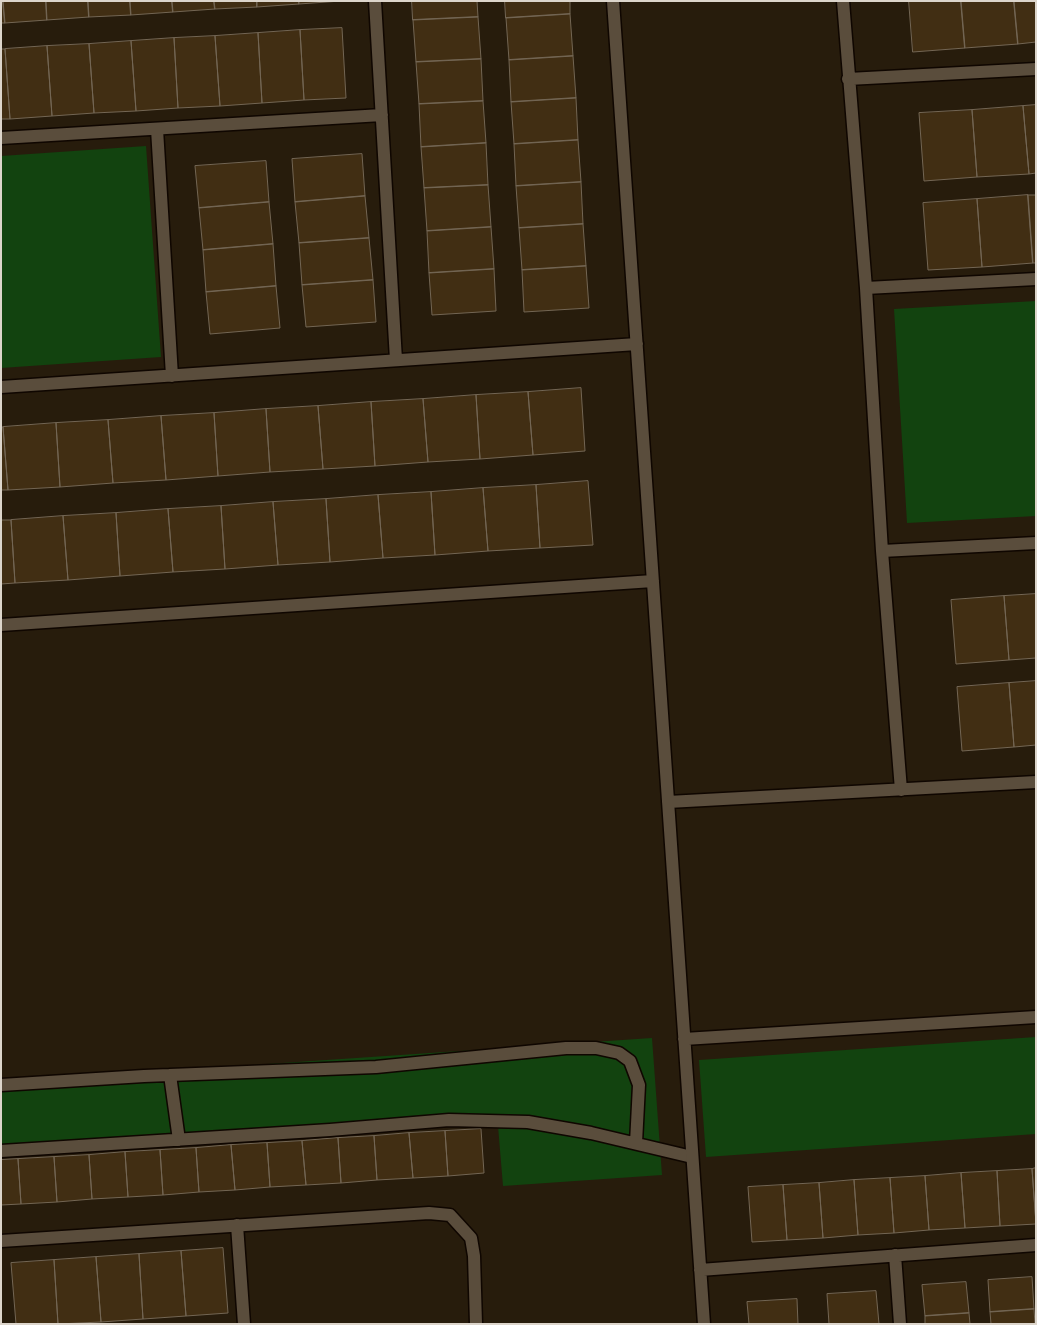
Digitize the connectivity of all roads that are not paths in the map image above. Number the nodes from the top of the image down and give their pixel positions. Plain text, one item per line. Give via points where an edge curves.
1 (375, 1) edge
2 (613, 1) edge
3 (843, 1) edge
4 (1036, 69) edge
5 (848, 79) junction
6 (382, 115) junction
7 (157, 129) junction
8 (1, 138) edge
9 (1036, 279) edge
10 (866, 288) junction
11 (637, 344) junction
12 (396, 360) junction
13 (172, 376) junction
14 (1, 387) edge
15 (1036, 543) edge
16 (882, 551) junction
17 (653, 581) junction
18 (1, 624) edge
19 (1036, 782) edge
20 (901, 790) junction
21 (668, 802) junction
22 (1036, 1017) edge
23 (684, 1039) junction
24 (170, 1075) junction
25 (1, 1084) edge
26 (179, 1140) junction
27 (636, 1143) junction
28 (1, 1151) edge
29 (692, 1157) junction
30 (236, 1225) junction
31 (1, 1240) edge
32 (1036, 1245) edge
33 (895, 1255) junction
34 (700, 1270) junction
35 (244, 1324) edge
36 (476, 1324) edge
37 (704, 1324) edge
38 (900, 1324) edge

1 - 6 street
2 - 11 street
3 - 5 street
4 - 5 street
5 - 10 street
6 - 7 street
6 - 12 street
7 - 8 street
7 - 13 street
9 - 10 street
10 - 16 street
11 - 12 street
11 - 17 street
12 - 13 street
13 - 14 street
15 - 16 street
16 - 20 street
17 - 18 street
17 - 21 street
19 - 20 street
20 - 21 street
21 - 23 street
22 - 23 street
23 - 29 street
24 - 25 street
24 - 26 street
24 - 27 street via 376,1067 566,1048 596,1048 619,1053 630,1061 639,1085
26 - 27 street via 449,1120 528,1122
26 - 28 street
27 - 29 street
29 - 34 street
30 - 31 street
30 - 35 street
30 - 36 street via 450,1214 471,1238
32 - 33 street
33 - 34 street
33 - 38 street
34 - 37 street

